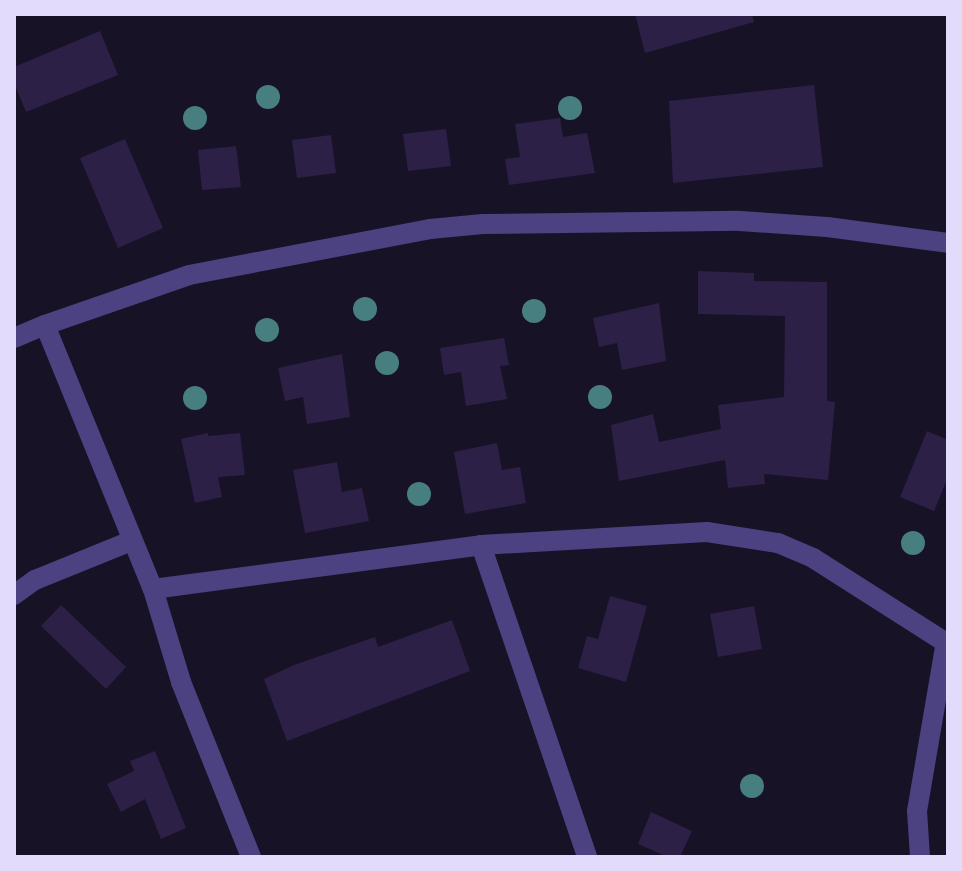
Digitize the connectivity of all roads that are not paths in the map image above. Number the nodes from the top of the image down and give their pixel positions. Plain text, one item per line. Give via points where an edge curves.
1 (948, 243) edge
2 (45, 325) junction
3 (14, 338) edge
4 (131, 541) junction
5 (481, 545) junction
6 (153, 589) junction
7 (14, 595) edge
8 (947, 643) edge
9 (251, 857) edge
10 (587, 857) edge
11 (920, 857) edge

1 - 2 street via 740,221 483,224 203,272
2 - 3 street
2 - 4 street
4 - 6 street
4 - 7 street via 35,580
5 - 6 street
5 - 8 street via 707,532 745,536 813,558
5 - 10 street
6 - 9 street via 181,682
8 - 11 street via 917,811

